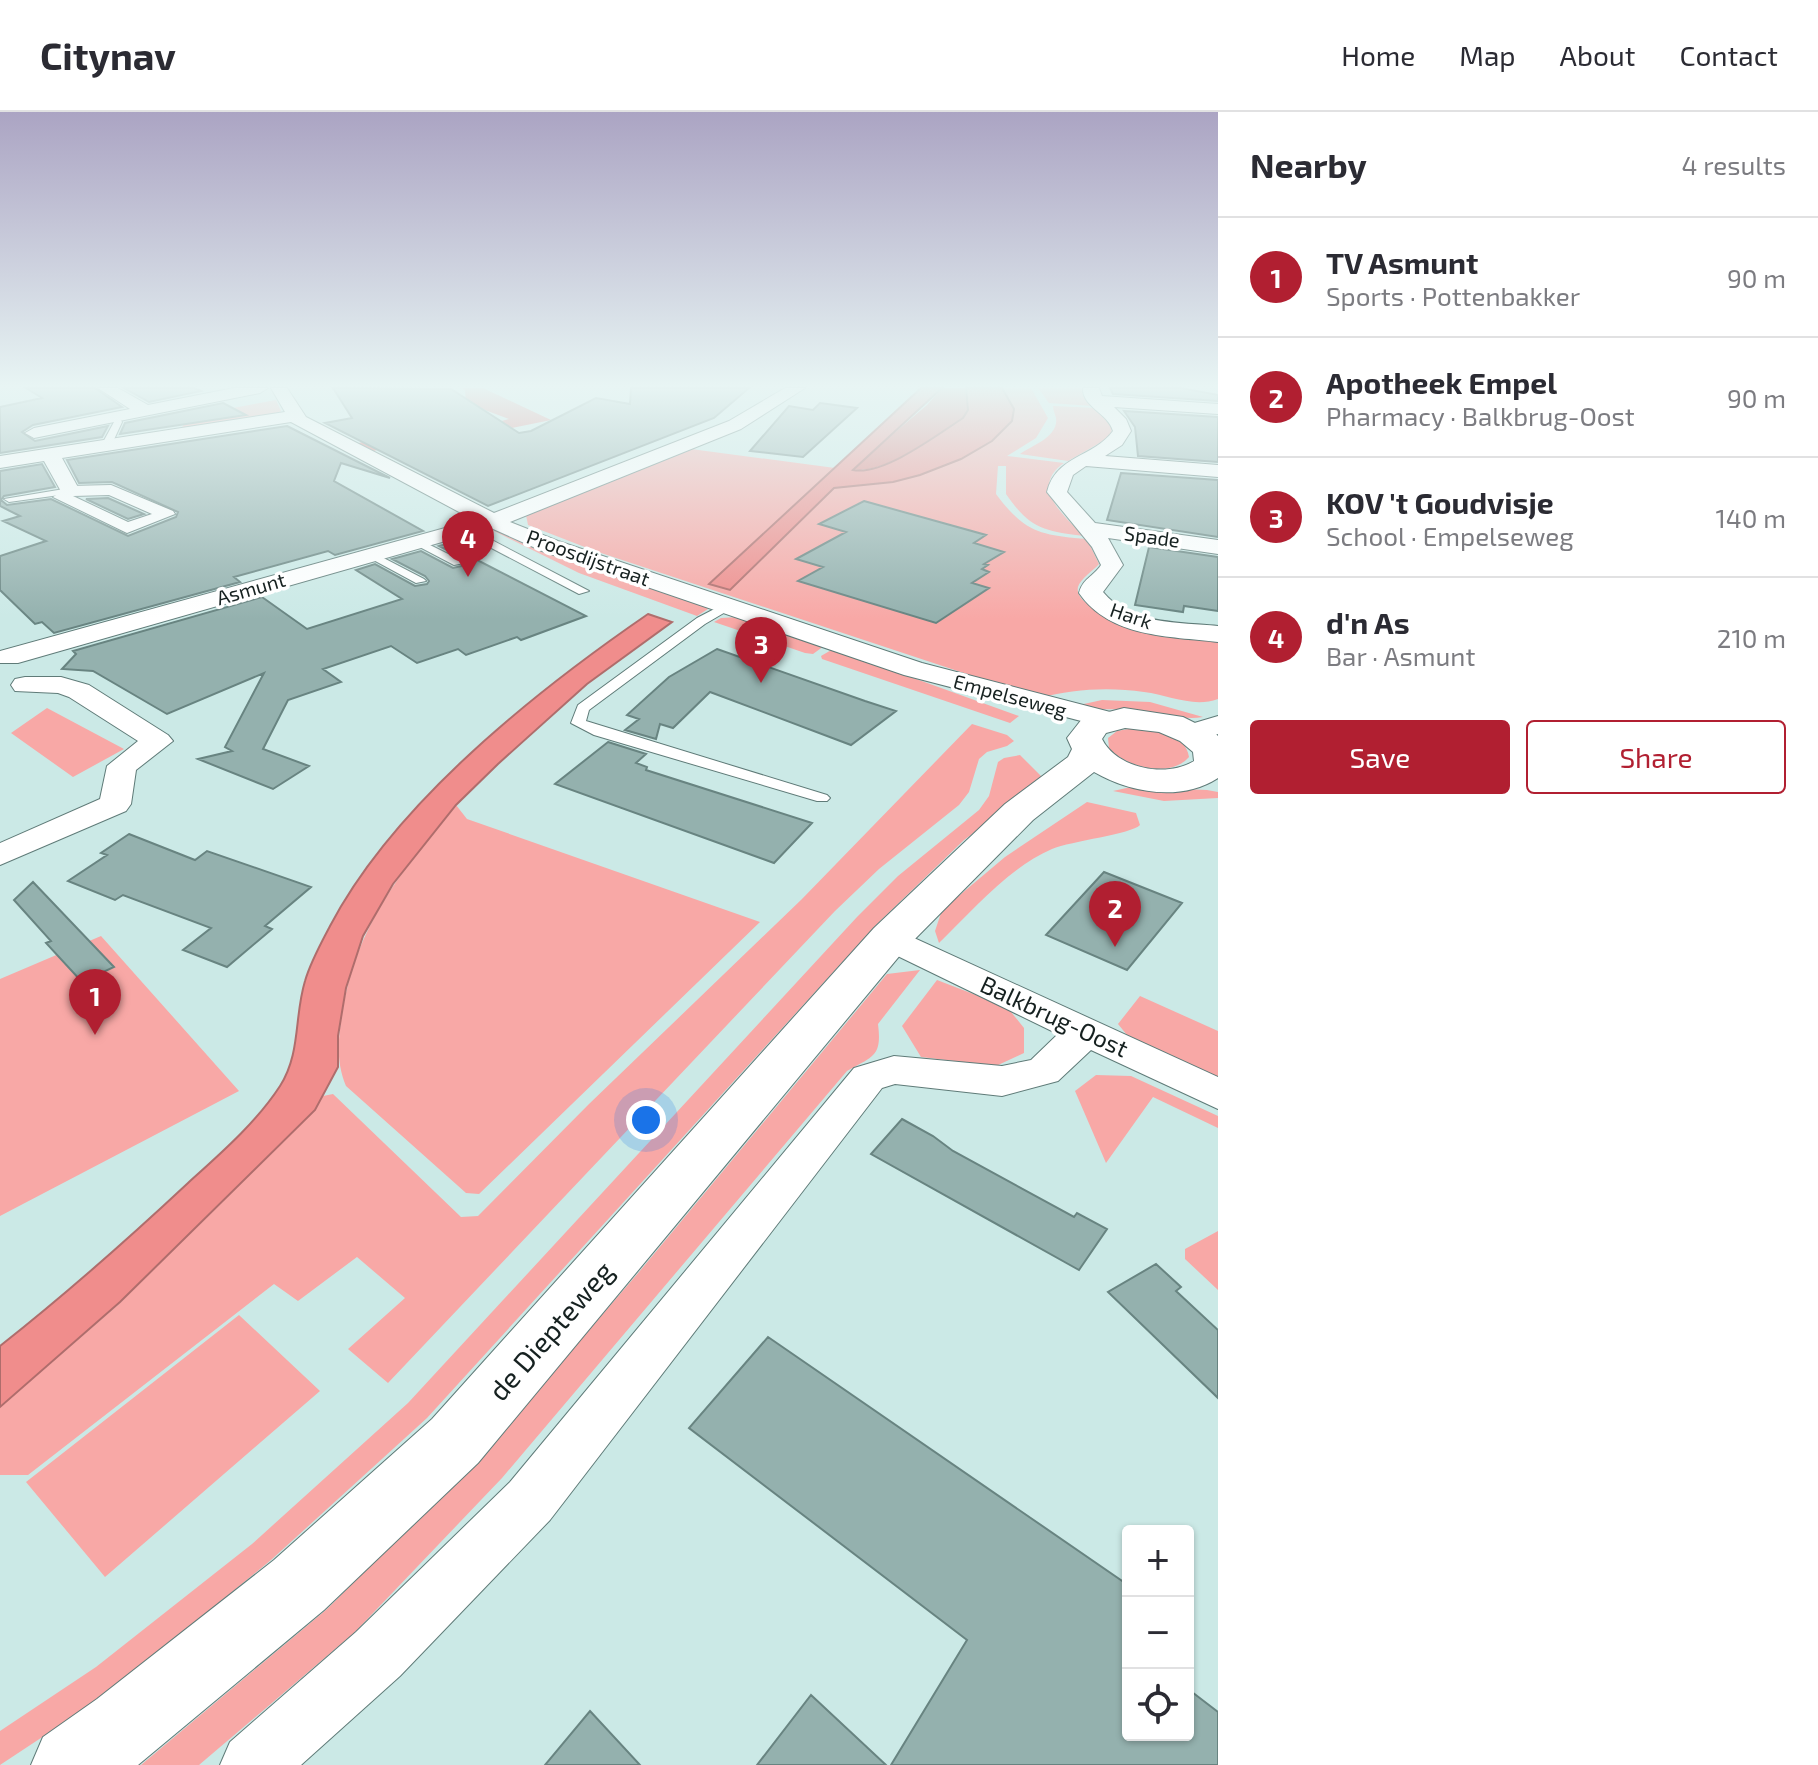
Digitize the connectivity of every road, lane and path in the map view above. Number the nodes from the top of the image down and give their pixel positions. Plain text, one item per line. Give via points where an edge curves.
1 (56, 465) edge
2 (385, 465) edge
3 (634, 465) edge
4 (1076, 465) edge
5 (1147, 465) edge
6 (1218, 471) edge
7 (70, 491) junction
8 (9, 499) dead end
9 (493, 521) junction
10 (1087, 528) junction
11 (463, 529) junction
12 (418, 542) junction
13 (1218, 547) edge
14 (372, 555) junction
15 (458, 563) dead end
16 (420, 581) dead end
17 (583, 591) dead end
18 (700, 598) joint
19 (728, 607) junction
20 (1218, 634) edge
21 (4, 655) edge
22 (1093, 737) junction
23 (1207, 757) edge
24 (1143, 779) junction
25 (822, 798) dead end
26 (984, 849) junction
27 (0, 855) edge
28 (890, 938) junction
29 (1085, 1032) junction
30 (1218, 1094) edge
31 (71, 1765) edge
32 (253, 1765) edge

1 - 7 street
2 - 9 street, Proosdijstraat
3 - 9 street, Asmunt
4 - 10 street, Hark via 1060,475 1057,492
5 - 6 street
7 - 7 street via 111,490 167,514 127,528 61,497
7 - 8 lane
9 - 11 street, Asmunt
9 - 18 street, Proosdijstraat
10 - 13 street, Spade
10 - 20 street, Hark via 1112,565 1093,584 1096,602 1136,622
11 - 12 street, Asmunt
11 - 17 lane
12 - 14 street, Asmunt
12 - 15 lane
14 - 16 lane
14 - 21 street, Asmunt
18 - 19 street, Empelseweg
19 - 22 street, Empelseweg
19 - 25 lane via 583,708 578,723
21 - 27 street via 24,667 17,693 61,685 79,691 158,741 122,766 115,804
22 - 23 street via 1132,718 1159,721
22 - 24 street via 1110,768
22 - 26 street, de Diepteweg via 1084,762 1019,812
23 - 24 street
24 - 26 street, de Diepteweg via 1096,790
26 - 28 street, de Diepteweg
28 - 29 street, Balkbrug-Oost
28 - 31 street, de Diepteweg via 455,1441 299,1585
29 - 30 street, Balkbrug-Oost
29 - 32 street via 1044,1071 1002,1081 894,1070 868,1078 530,1501 378,1654

